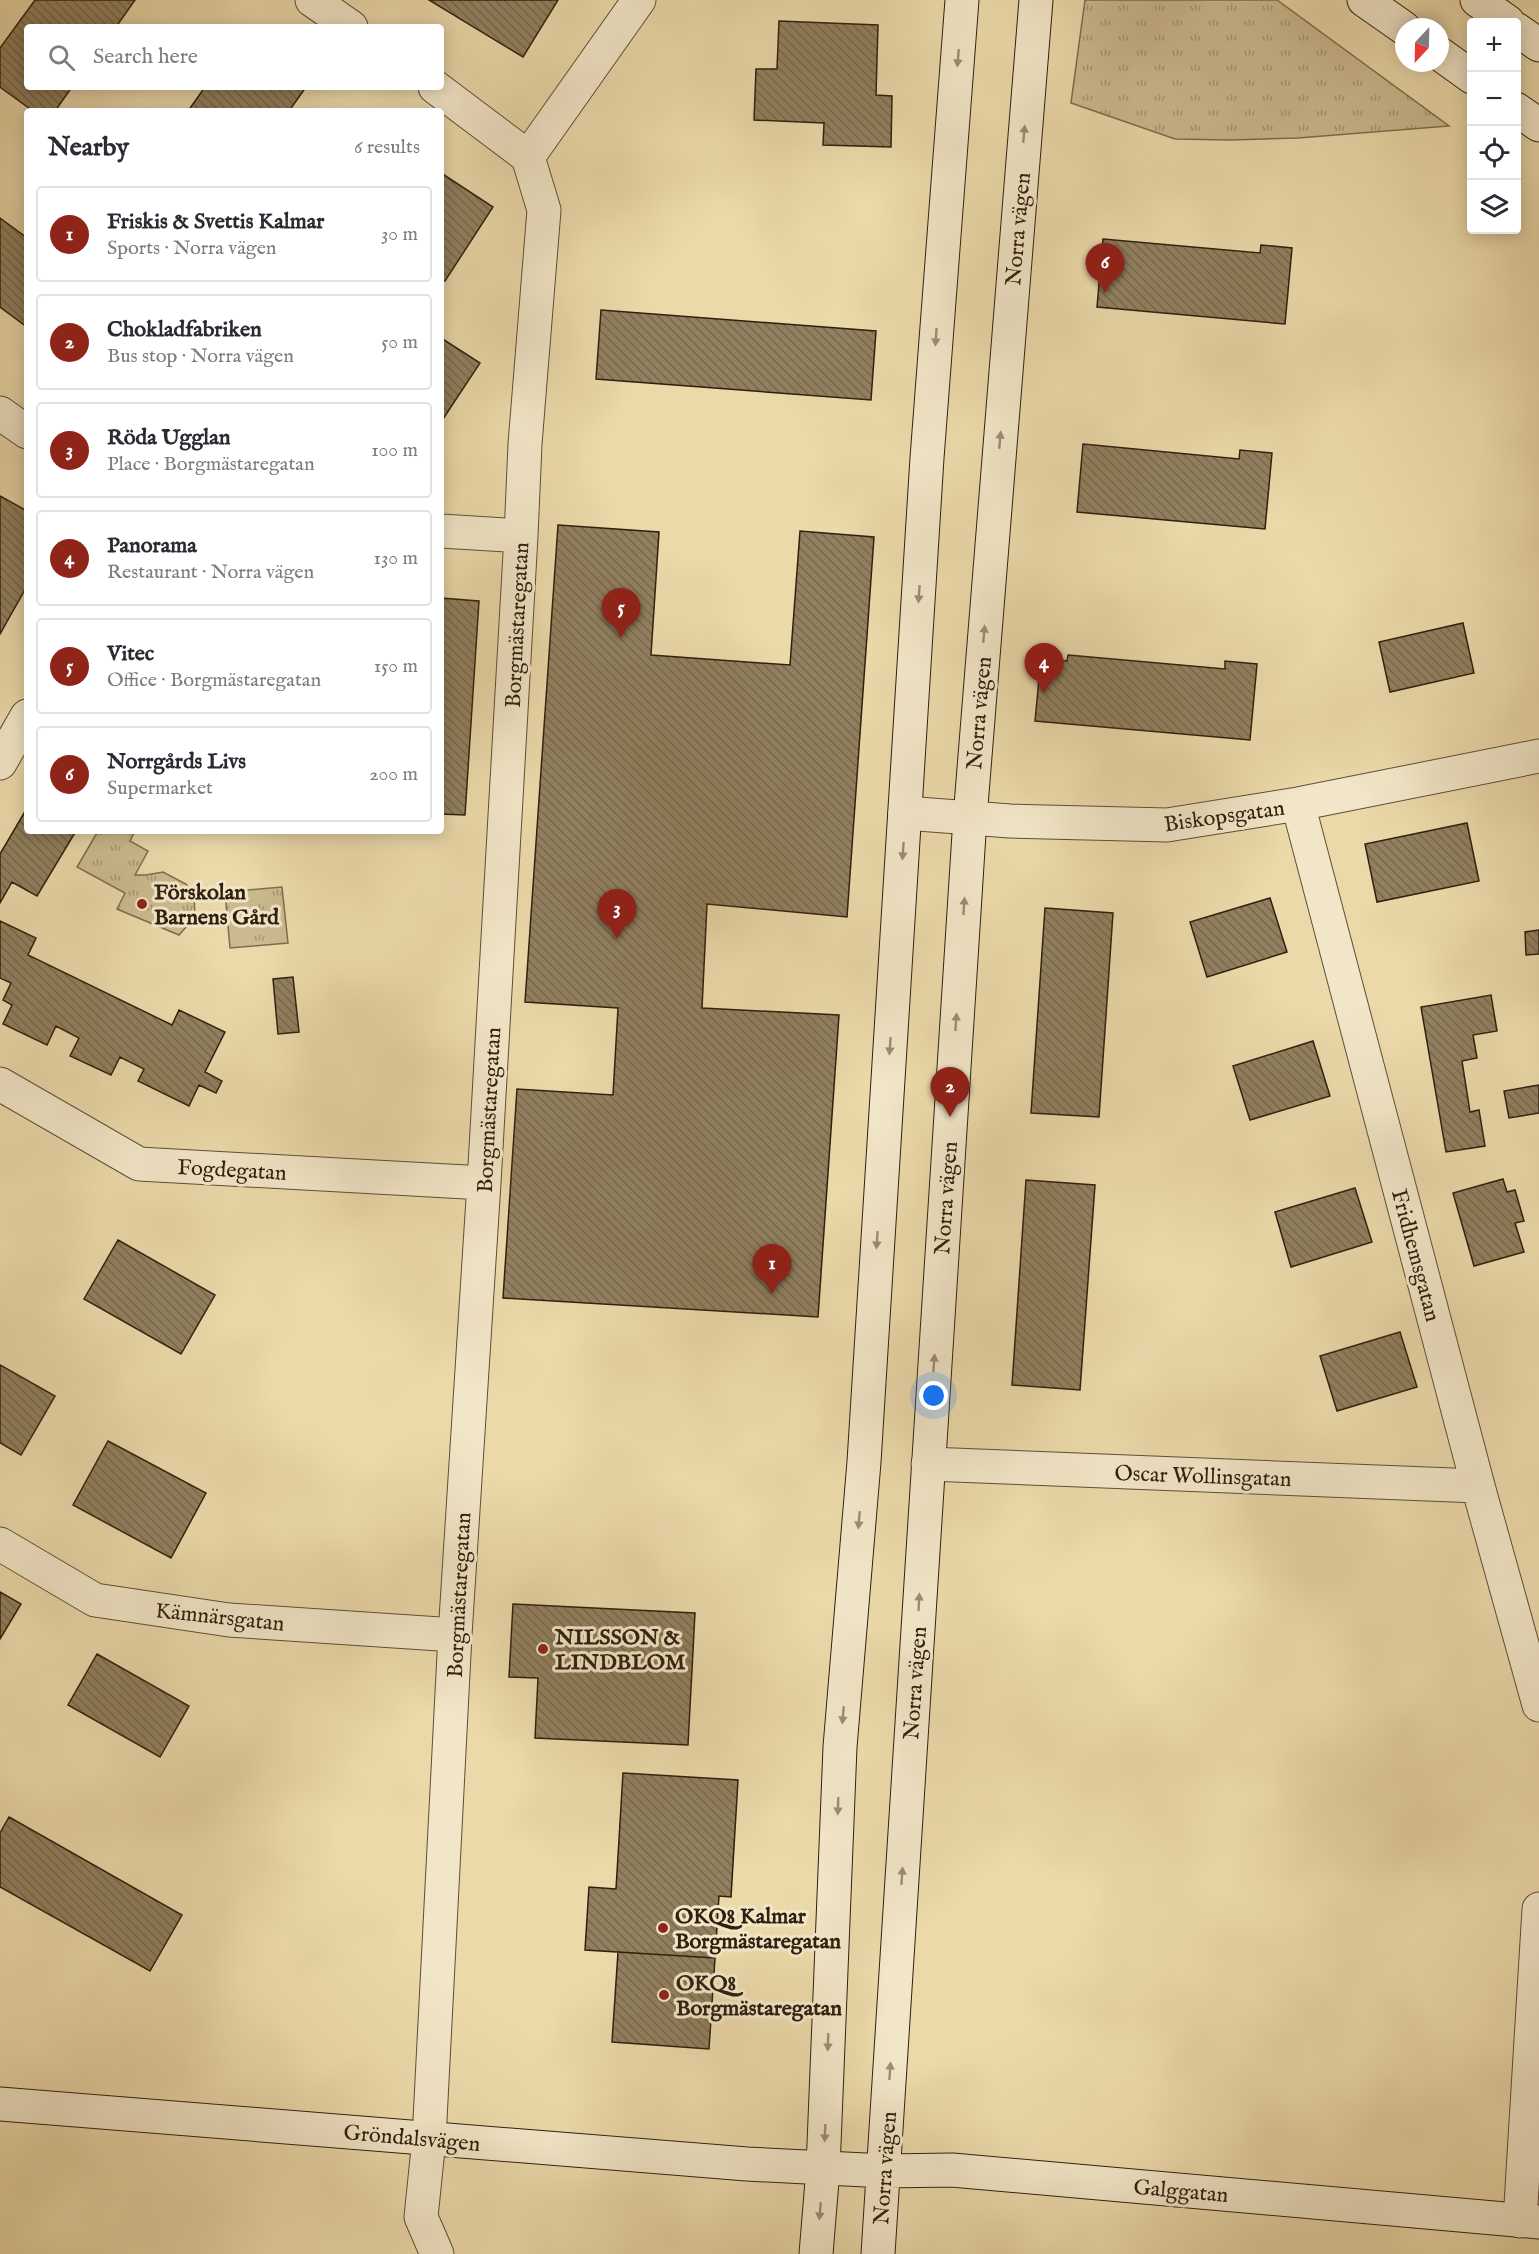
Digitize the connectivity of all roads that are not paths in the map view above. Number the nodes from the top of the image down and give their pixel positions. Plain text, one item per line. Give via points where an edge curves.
1 (312, 0) edge
2 (639, 0) edge
3 (962, 0) edge
4 (1035, 0) edge
5 (1364, 0) edge
6 (1477, 0) edge
7 (1502, 18) edge
8 (1395, 22) edge
9 (347, 24) edge
10 (1521, 32) edge
11 (1539, 45) edge
12 (1449, 60) edge
13 (1467, 73) edge
14 (439, 90) edge
15 (1521, 112) edge
16 (1539, 125) edge
17 (528, 157) junction
18 (0, 413) edge
19 (24, 430) edge
20 (444, 531) edge
21 (521, 536) junction
22 (24, 721) edge
23 (1539, 756) edge
24 (0, 763) edge
25 (1298, 804) junction
26 (905, 813) junction
27 (970, 818) junction
28 (0, 1084) edge
29 (484, 1183) junction
30 (928, 1464) junction
31 (1478, 1486) junction
32 (0, 1544) edge
33 (1529, 1629) edge
34 (455, 1635) junction
35 (1539, 1705) edge
36 (1539, 1909) edge
37 (0, 2104) edge
38 (429, 2139) junction
39 (824, 2169) junction
40 (885, 2171) junction
41 (1530, 2221) edge
42 (436, 2254) edge
43 (816, 2254) edge
44 (878, 2254) edge

1 - 9 street
2 - 17 street
3 -> 26 street
27 -> 4 street, Norra vägen
5 - 8 street
6 - 7 street
10 - 11 street
12 - 13 street
14 - 17 street
15 - 16 street
17 - 21 street, Borgmästaregatan via 544,210
18 - 19 street
20 - 21 street
21 - 29 street, Borgmästaregatan
22 - 24 street
23 - 25 street, Biskopsgatan
25 - 27 street, Biskopsgatan via 1167,825
25 - 31 street, Fridhemsgatan
26 - 27 street, Biskopsgatan
26 -> 39 street via 864,1462 840,1747
30 -> 27 street, Norra vägen
28 - 29 street, Fogdegatan via 139,1164
29 - 34 street, Borgmästaregatan
30 - 31 street, Oscar Wollinsgatan
40 -> 30 street, Norra vägen
31 - 33 street, Fridhemsgatan
32 - 34 street, Kämnärsgatan via 95,1600 229,1620
33 - 35 street, Fridhemsgatan
34 - 38 street, Borgmästaregatan
36 - 41 street
37 - 38 street, Gröndalsvägen
38 - 39 street, Gröndalsvägen
38 - 42 street, Borgmästaregatan via 421,2217
39 - 40 street, Galggatan
39 -> 43 street
40 - 41 street, Galggatan via 952,2170
40 - 44 street, Norra vägen

